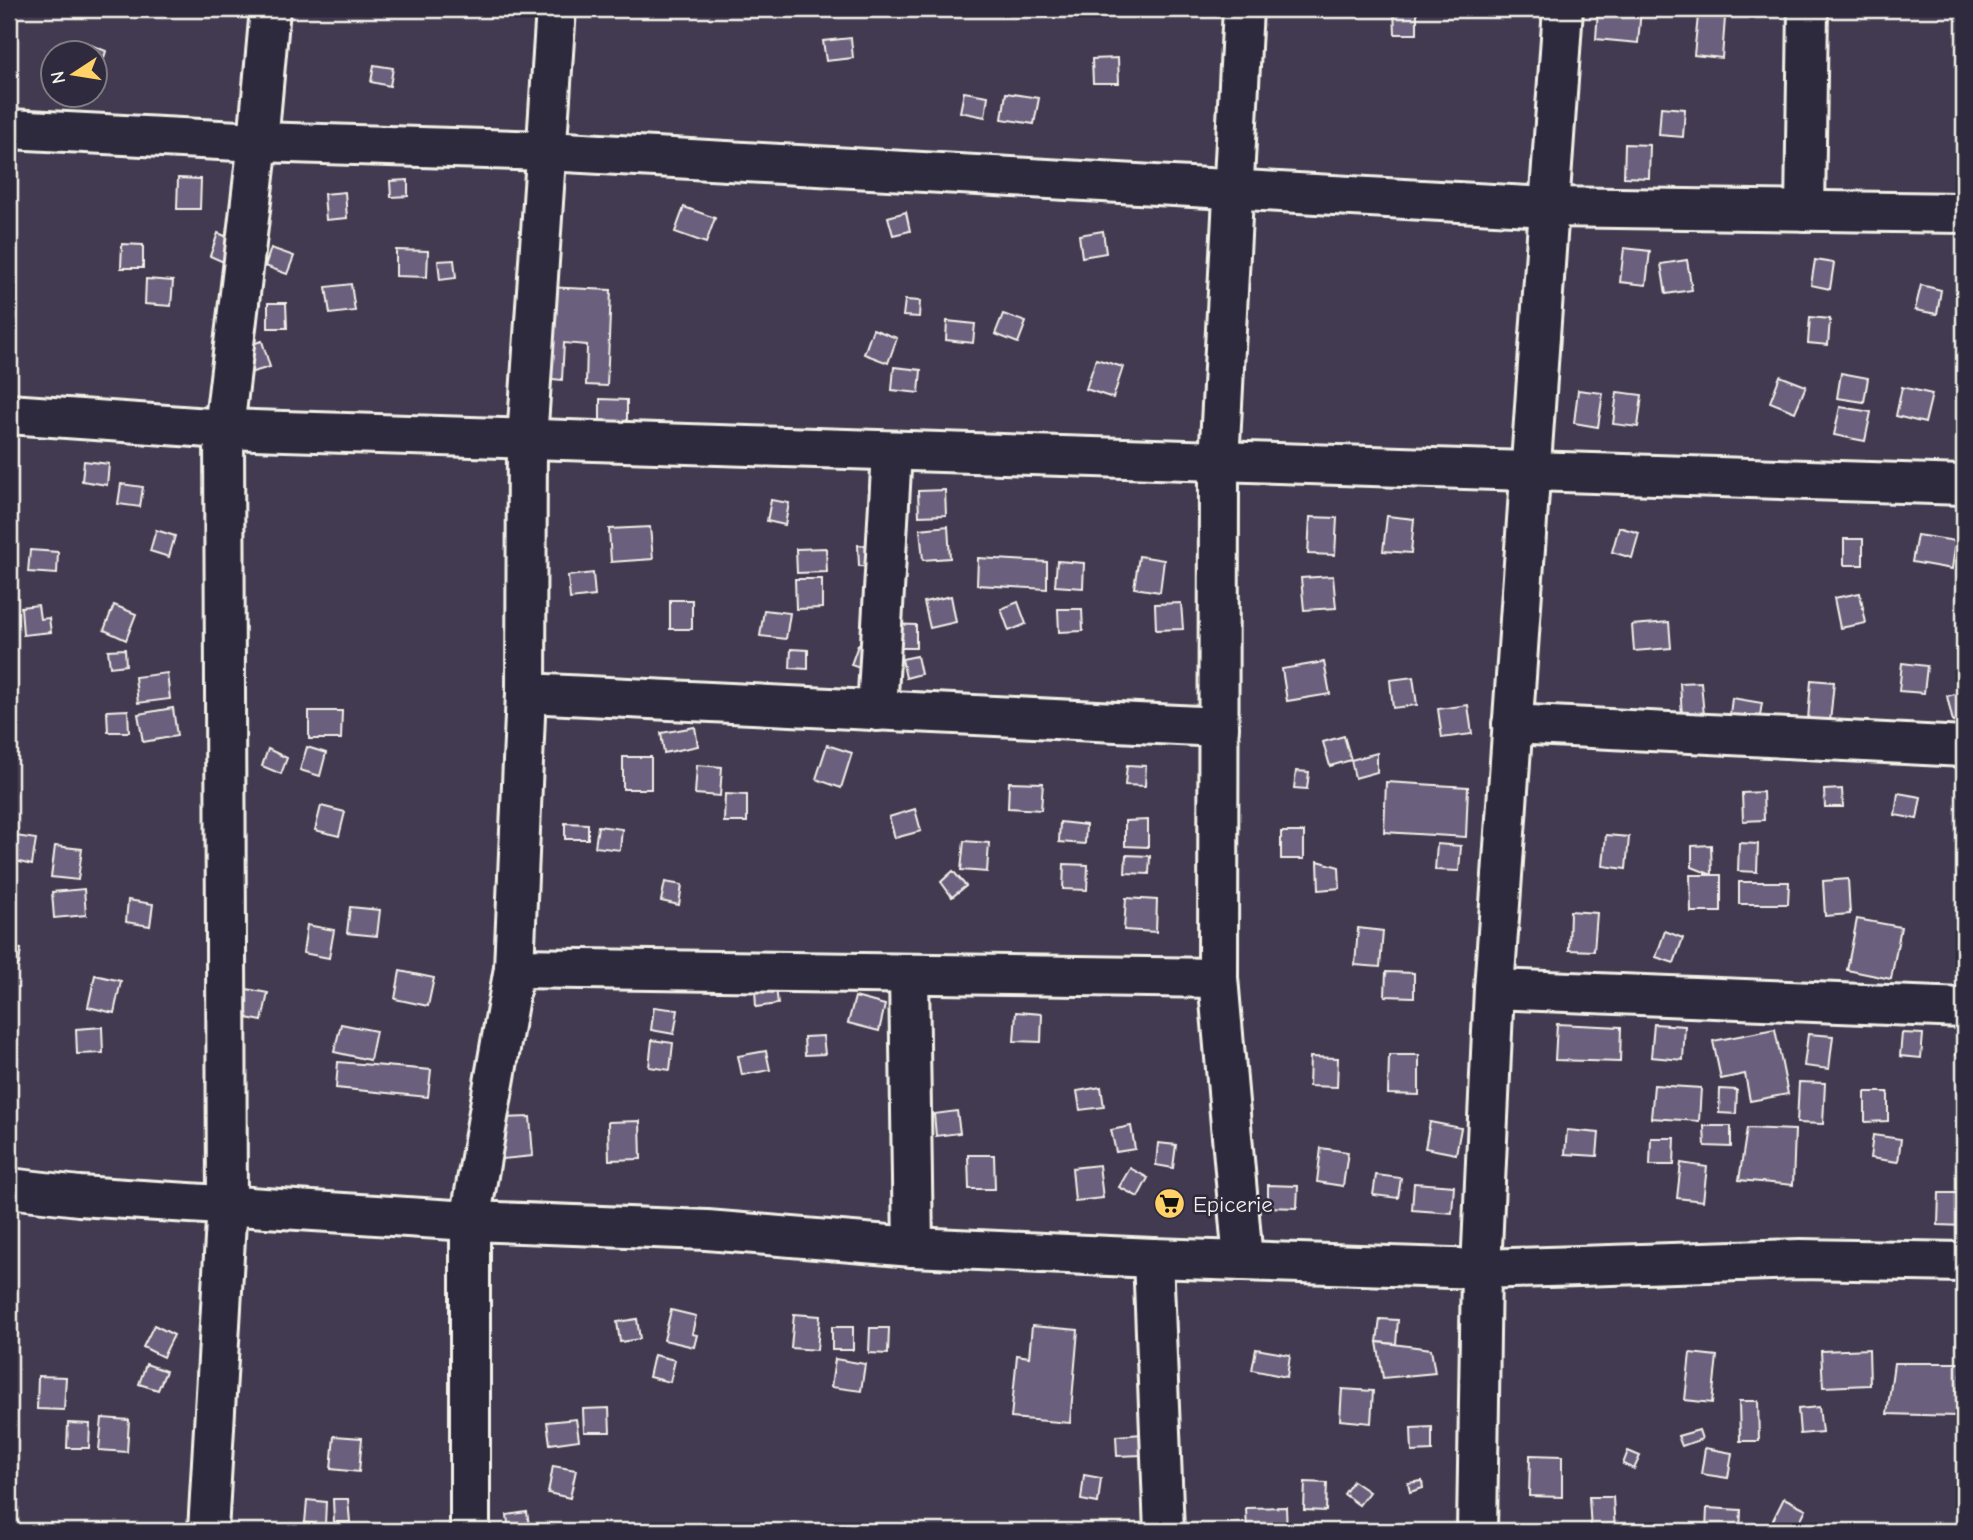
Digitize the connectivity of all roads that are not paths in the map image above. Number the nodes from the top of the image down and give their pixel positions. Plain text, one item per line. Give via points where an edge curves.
1 (270, 9) edge
2 (556, 9) edge
3 (1243, 9) edge
4 (1563, 9) edge
5 (1808, 9) edge
6 (9, 129) edge
7 (258, 142) junction
8 (547, 150) junction
9 (1233, 190) junction
10 (1549, 207) junction
11 (1805, 211) junction
12 (1964, 213) edge
13 (9, 414) edge
14 (224, 429) junction
15 (527, 440) junction
16 (892, 452) junction
17 (1219, 462) junction
18 (1531, 472) junction
19 (1964, 485) edge
20 (526, 693) junction
21 (877, 711) junction
22 (1512, 724) junction
23 (1219, 727) junction
24 (1964, 747) edge
25 (514, 968) junction
26 (909, 974) junction
27 (1218, 978) junction
28 (1494, 989) junction
29 (1964, 1008) edge
30 (9, 1188) edge
31 (227, 1204) junction
32 (470, 1220) junction
33 (913, 1247) junction
34 (1153, 1258) junction
35 (1243, 1261) junction
36 (1964, 1262) edge
37 (1482, 1269) junction
38 (208, 1531) edge
39 (470, 1531) edge
40 (1164, 1531) edge
41 (1477, 1531) edge

1 - 7 street
2 - 8 street
3 - 9 street
4 - 10 street
5 - 11 street
6 - 7 street
7 - 8 street
7 - 14 street
8 - 9 street
8 - 15 street
9 - 10 street
9 - 17 street
10 - 11 street
10 - 18 street
11 - 12 street
13 - 14 street
14 - 15 street
14 - 31 street
15 - 16 street
15 - 20 street
16 - 17 street
16 - 21 street
17 - 18 street
17 - 23 street
18 - 19 street
18 - 22 street
20 - 21 street
20 - 25 street
21 - 23 street
22 - 24 street
22 - 28 street
23 - 27 street
25 - 26 street
25 - 32 street
26 - 27 street
26 - 33 street
27 - 35 street
28 - 29 street
28 - 37 street
30 - 31 street
31 - 32 street
31 - 38 street
32 - 33 street via 708,1230
32 - 39 street
33 - 34 street
34 - 35 street
34 - 40 street
35 - 37 street
36 - 37 street via 1800,1259
37 - 41 street

